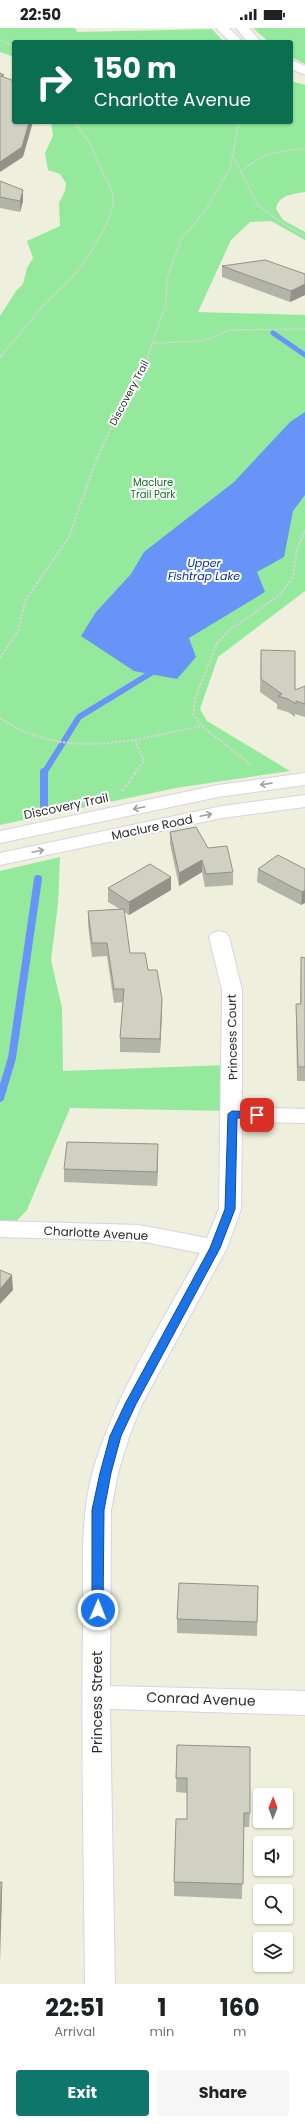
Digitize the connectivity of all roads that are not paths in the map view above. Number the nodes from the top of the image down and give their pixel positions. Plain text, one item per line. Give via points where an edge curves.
1 (222, 28) edge
2 (242, 28) edge
3 (235, 40) edge
4 (253, 40) edge
5 (293, 65) edge
6 (305, 71) edge
7 (293, 76) edge
8 (305, 80) edge
9 (305, 779) edge
10 (305, 801) edge
11 (0, 837) edge
12 (0, 859) edge
13 (219, 937) dead end
14 (232, 1114) junction
15 (305, 1116) edge
16 (0, 1229) edge
17 (215, 1248) junction
18 (96, 1698) junction
19 (305, 1703) edge
20 (100, 1984) edge

1 - 3 main road
2 - 4 main road
5 - 6 main road
7 - 8 main road
9 -> 11 main road, Maclure Road via 218,791
12 -> 10 main road, Maclure Road via 222,812
13 - 14 street, Princess Court via 232,990
14 - 15 street
14 - 17 street, Princess Street via 230,1209
16 - 17 street, Charlotte Avenue via 139,1233
17 - 18 street, Princess Street via 130,1404 116,1436 105,1473 98,1510
18 - 19 street, Conrad Avenue
18 - 20 street, Princess Street

